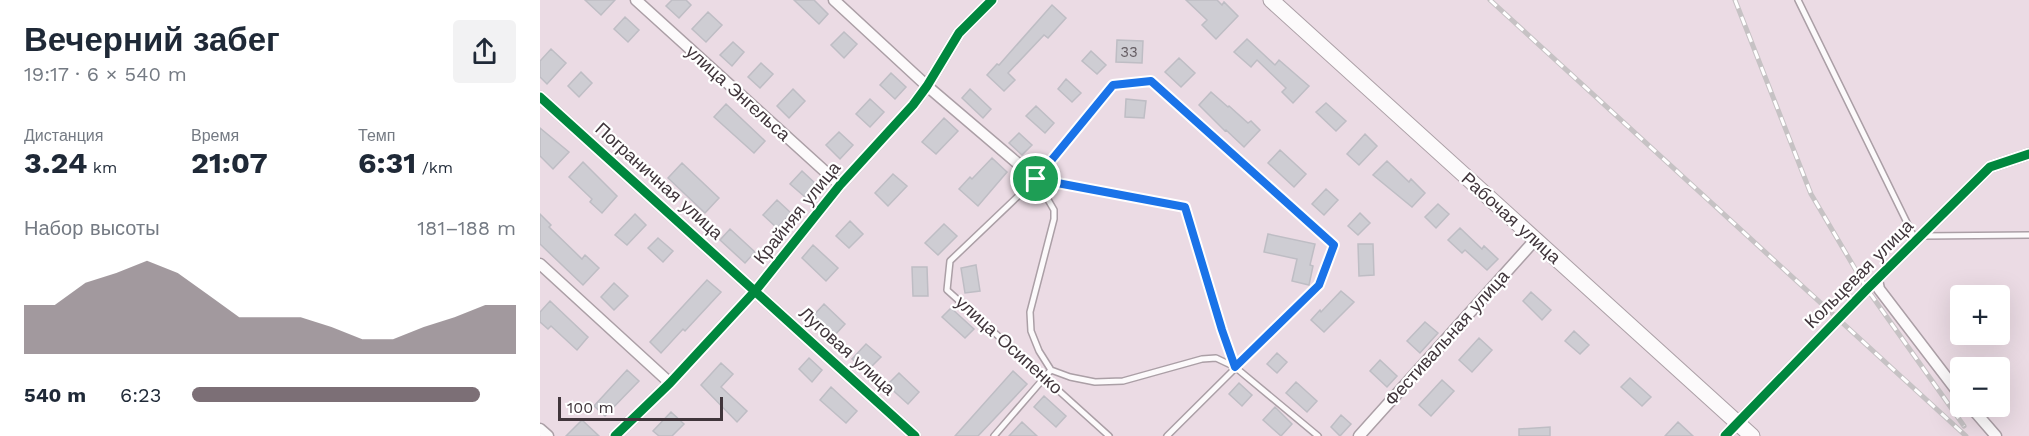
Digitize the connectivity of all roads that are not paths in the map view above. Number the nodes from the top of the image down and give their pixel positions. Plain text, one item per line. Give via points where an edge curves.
1 (636, 0) edge
2 (834, 0) edge
3 (992, 0) edge
4 (1271, 0) edge
5 (1798, 0) edge
6 (927, 86) junction
7 (540, 97) edge
8 (2029, 154) edge
9 (1036, 179) junction
10 (840, 185) junction
11 (2029, 235) edge
12 (1918, 238) junction
13 (1535, 240) junction
14 (540, 264) edge
15 (1877, 280) junction
16 (756, 290) junction
17 (1235, 367) junction
18 (1051, 370) junction
19 (1045, 377) junction
20 (670, 382) junction
21 (1950, 382) edge
22 (1980, 417) edge
23 (1737, 422) junction
24 (540, 429) edge
25 (548, 436) edge
26 (615, 436) edge
27 (915, 436) edge
28 (994, 436) edge
29 (1109, 436) edge
30 (1167, 436) edge
31 (1318, 436) edge
32 (1359, 436) edge
33 (1725, 436) edge
34 (1752, 436) edge
35 (1996, 436) edge

1 - 10 street, улица Энгельса
2 - 6 street
3 - 6 street, Крайняя улица via 959,33
4 - 13 main road, Рабочая улица
5 - 12 lane
6 - 9 street
6 - 10 street, Крайняя улица
7 - 16 street, Пограничная улица
8 - 12 street, Кольцевая улица via 1990,167
9 - 17 lane via 1185,207
9 - 17 lane, улица Осипенко via 1113,85 1151,81 1334,245 1319,285
9 - 18 lane via 1054,210 1054,219 1030,312 1031,331
9 - 19 lane, улица Осипенко via 950,261 947,290
10 - 16 street, Крайняя улица
11 - 12 lane
12 - 15 street, Кольцевая улица
13 - 23 main road, Рабочая улица
13 - 32 street, Фестивальная улица
14 - 20 street
15 - 21 street via 1879,289
15 - 23 street, Кольцевая улица
16 - 20 street, Крайняя улица
16 - 27 street, Луговая улица
17 - 18 lane via 1209,357 1123,381 1095,382
17 - 30 lane, улица Осипенко
17 - 31 lane
18 - 19 lane
19 - 28 lane
19 - 29 lane, улица Осипенко
20 - 26 street, Крайняя улица
22 - 35 street
23 - 33 street, Кольцевая улица
23 - 34 main road, Рабочая улица
24 - 25 street

